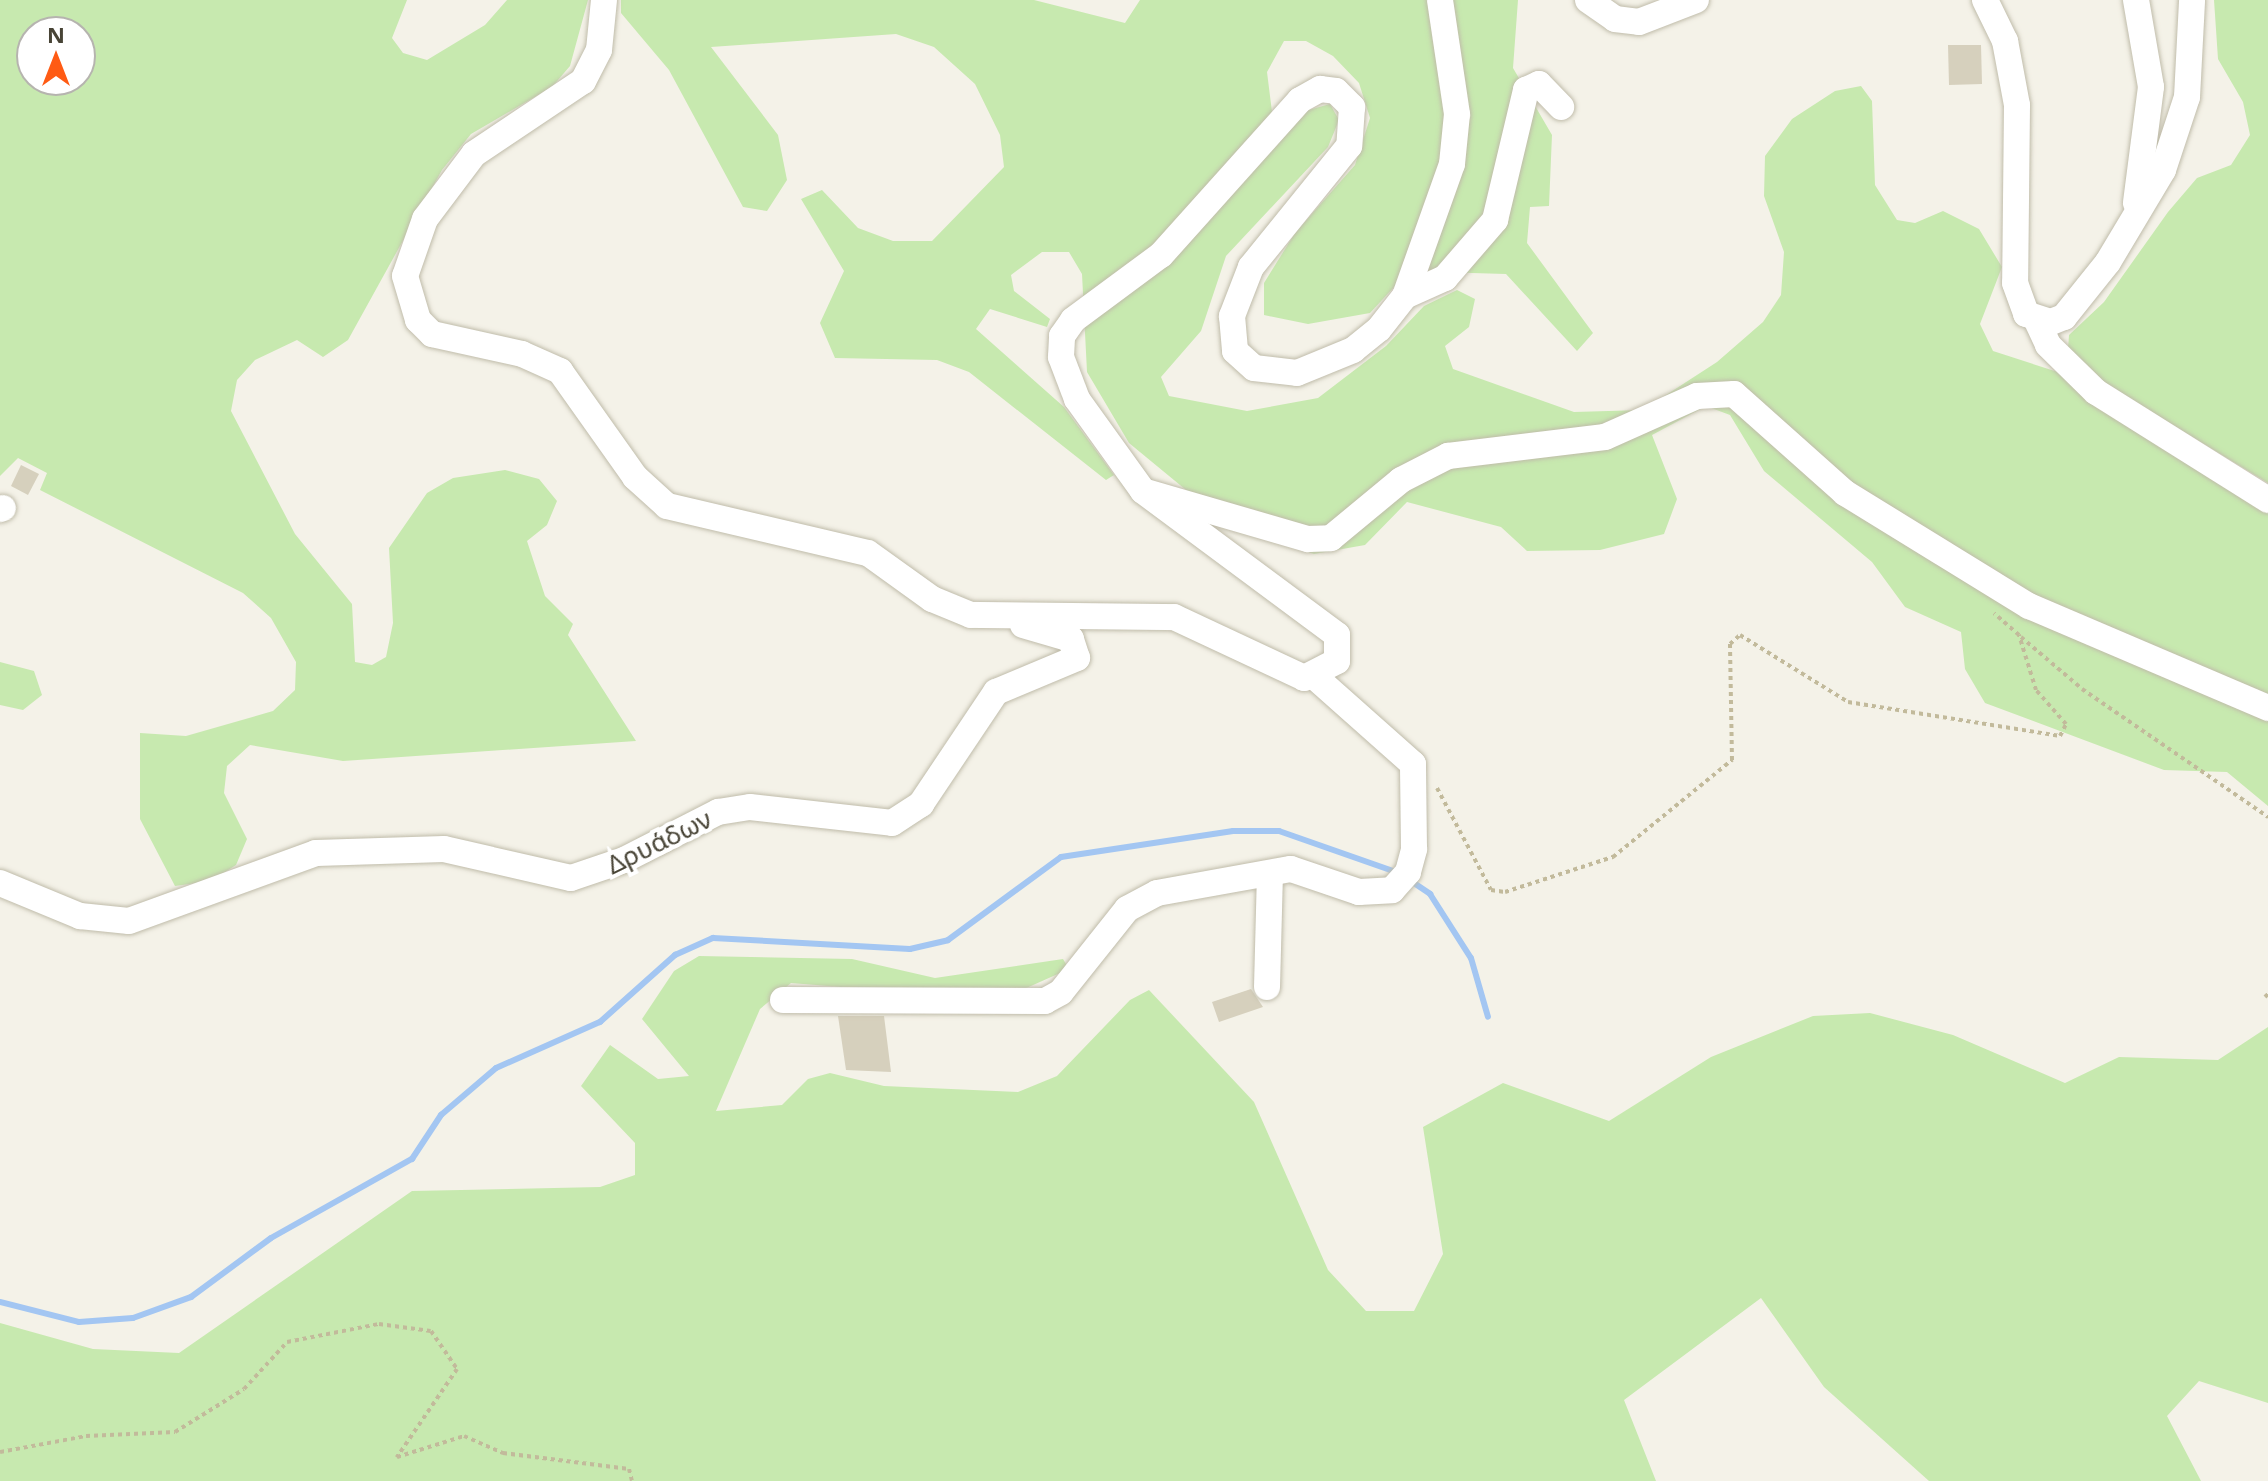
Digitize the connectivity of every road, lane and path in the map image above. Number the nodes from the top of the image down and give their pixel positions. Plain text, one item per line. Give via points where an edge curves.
1 (604, 0) edge
2 (1440, 0) edge
3 (1588, 0) edge
4 (1696, 0) edge
5 (1985, 0) edge
6 (2136, 0) edge
7 (2192, 0) edge
8 (1561, 107) dead end
9 (2132, 226) junction
10 (1405, 296) junction
11 (2037, 321) junction
12 (1143, 491) junction
13 (2268, 500) edge
14 (1984, 604) dead end
15 (1004, 619) junction
16 (2019, 635) junction
17 (1315, 677) junction
18 (2268, 708) edge
19 (1413, 764) junction
20 (2268, 817) edge
21 (1270, 874) junction
22 (0, 883) edge
23 (1267, 987) dead end
24 (783, 1000) dead end
25 (0, 1452) edge
26 (632, 1481) edge

1 - 15 street via 599,50 583,81 474,154 425,219 405,276 418,320 445,342 522,354 560,371 635,477 667,506 868,553 952,609
2 - 10 street via 1457,114 1452,164
3 - 4 street via 1615,19 1639,22
5 - 11 street via 2005,41 2017,105 2015,283 2026,314
6 - 9 street via 2151,87
7 - 9 street via 2178,136
8 - 10 street via 1539,84 1526,90 1495,220 1445,278
9 - 11 street via 2064,317
10 - 12 street via 1379,329 1320,367 1278,376 1235,351 1232,316 1251,267 1349,146 1352,107 1336,91 1311,92 1161,255 1073,320 1062,336 1061,357 1077,399
11 - 13 street via 2048,345 2096,392
12 - 17 street via 1337,635 1337,661
12 - 18 street via 1190,499 1308,539 1331,538 1401,480 1448,456 1605,437 1697,396 1734,394 1845,493 2029,606
14 - 16 path
15 - 17 street via 1174,617 1293,675
15 - 22 street, Δρυάδων via 1071,639 1079,653 996,692 921,804 892,823 750,807 718,812 624,860 571,878 444,849 316,853 129,921 80,916
16 - 19 path via 2036,690 2066,724 2060,736 1872,710 1831,695 1749,638 1733,638 1732,760 1613,857 1505,892 1486,885 1444,796
16 - 20 path via 2082,689
17 - 19 street
19 - 21 street via 1414,849 1401,883 1359,892 1305,869
21 - 23 street
21 - 24 street via 1139,900 1055,998 947,1006 858,995
25 - 26 path via 86,1436 175,1432 244,1389 287,1342 379,1324 431,1331 457,1369 397,1457 464,1436 503,1453 629,1469

